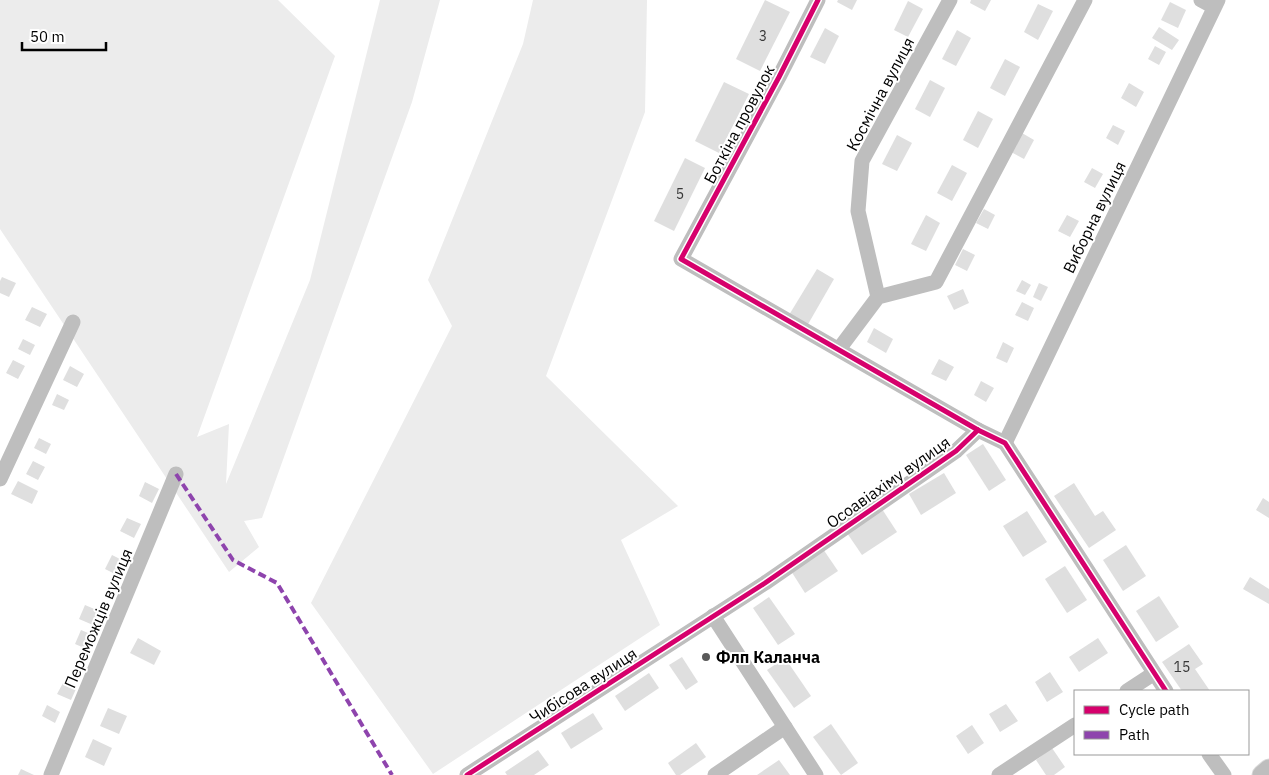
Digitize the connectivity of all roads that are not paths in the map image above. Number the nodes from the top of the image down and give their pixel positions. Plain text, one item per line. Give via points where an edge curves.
1 (818, 0) edge
2 (950, 0) edge
3 (1086, 0) edge
4 (1211, 2) edge
5 (878, 297) junction
6 (73, 322) dead end
7 (839, 349) junction
8 (978, 430) junction
9 (1005, 443) junction
10 (176, 474) dead end
11 (0, 478) edge
12 (712, 616) junction
13 (1153, 674) junction
14 (1129, 690) edge
15 (1165, 690) edge
16 (1074, 726) edge
17 (785, 727) junction
18 (1210, 755) edge
19 (1269, 769) edge
20 (51, 775) edge
21 (467, 775) edge
22 (715, 775) edge
23 (816, 775) edge
24 (999, 775) edge
25 (1224, 775) edge
26 (1262, 775) edge

1 - 7 street, Боткіна провулок via 681,259
2 - 5 street, Космічна вулиця via 862,161 858,211
3 - 5 street via 936,282
4 - 9 street, Виборна вулиця
5 - 7 street
6 - 11 street
7 - 8 street
8 - 9 street
8 - 12 street, Осоавіахіму вулиця via 956,451
9 - 13 street
10 - 20 street, Переможців вулиця
12 - 17 street
12 - 21 street, Чибісова вулиця
13 - 14 street
13 - 15 street
16 - 24 street
17 - 22 street
17 - 23 street
18 - 25 street
19 - 26 main road

